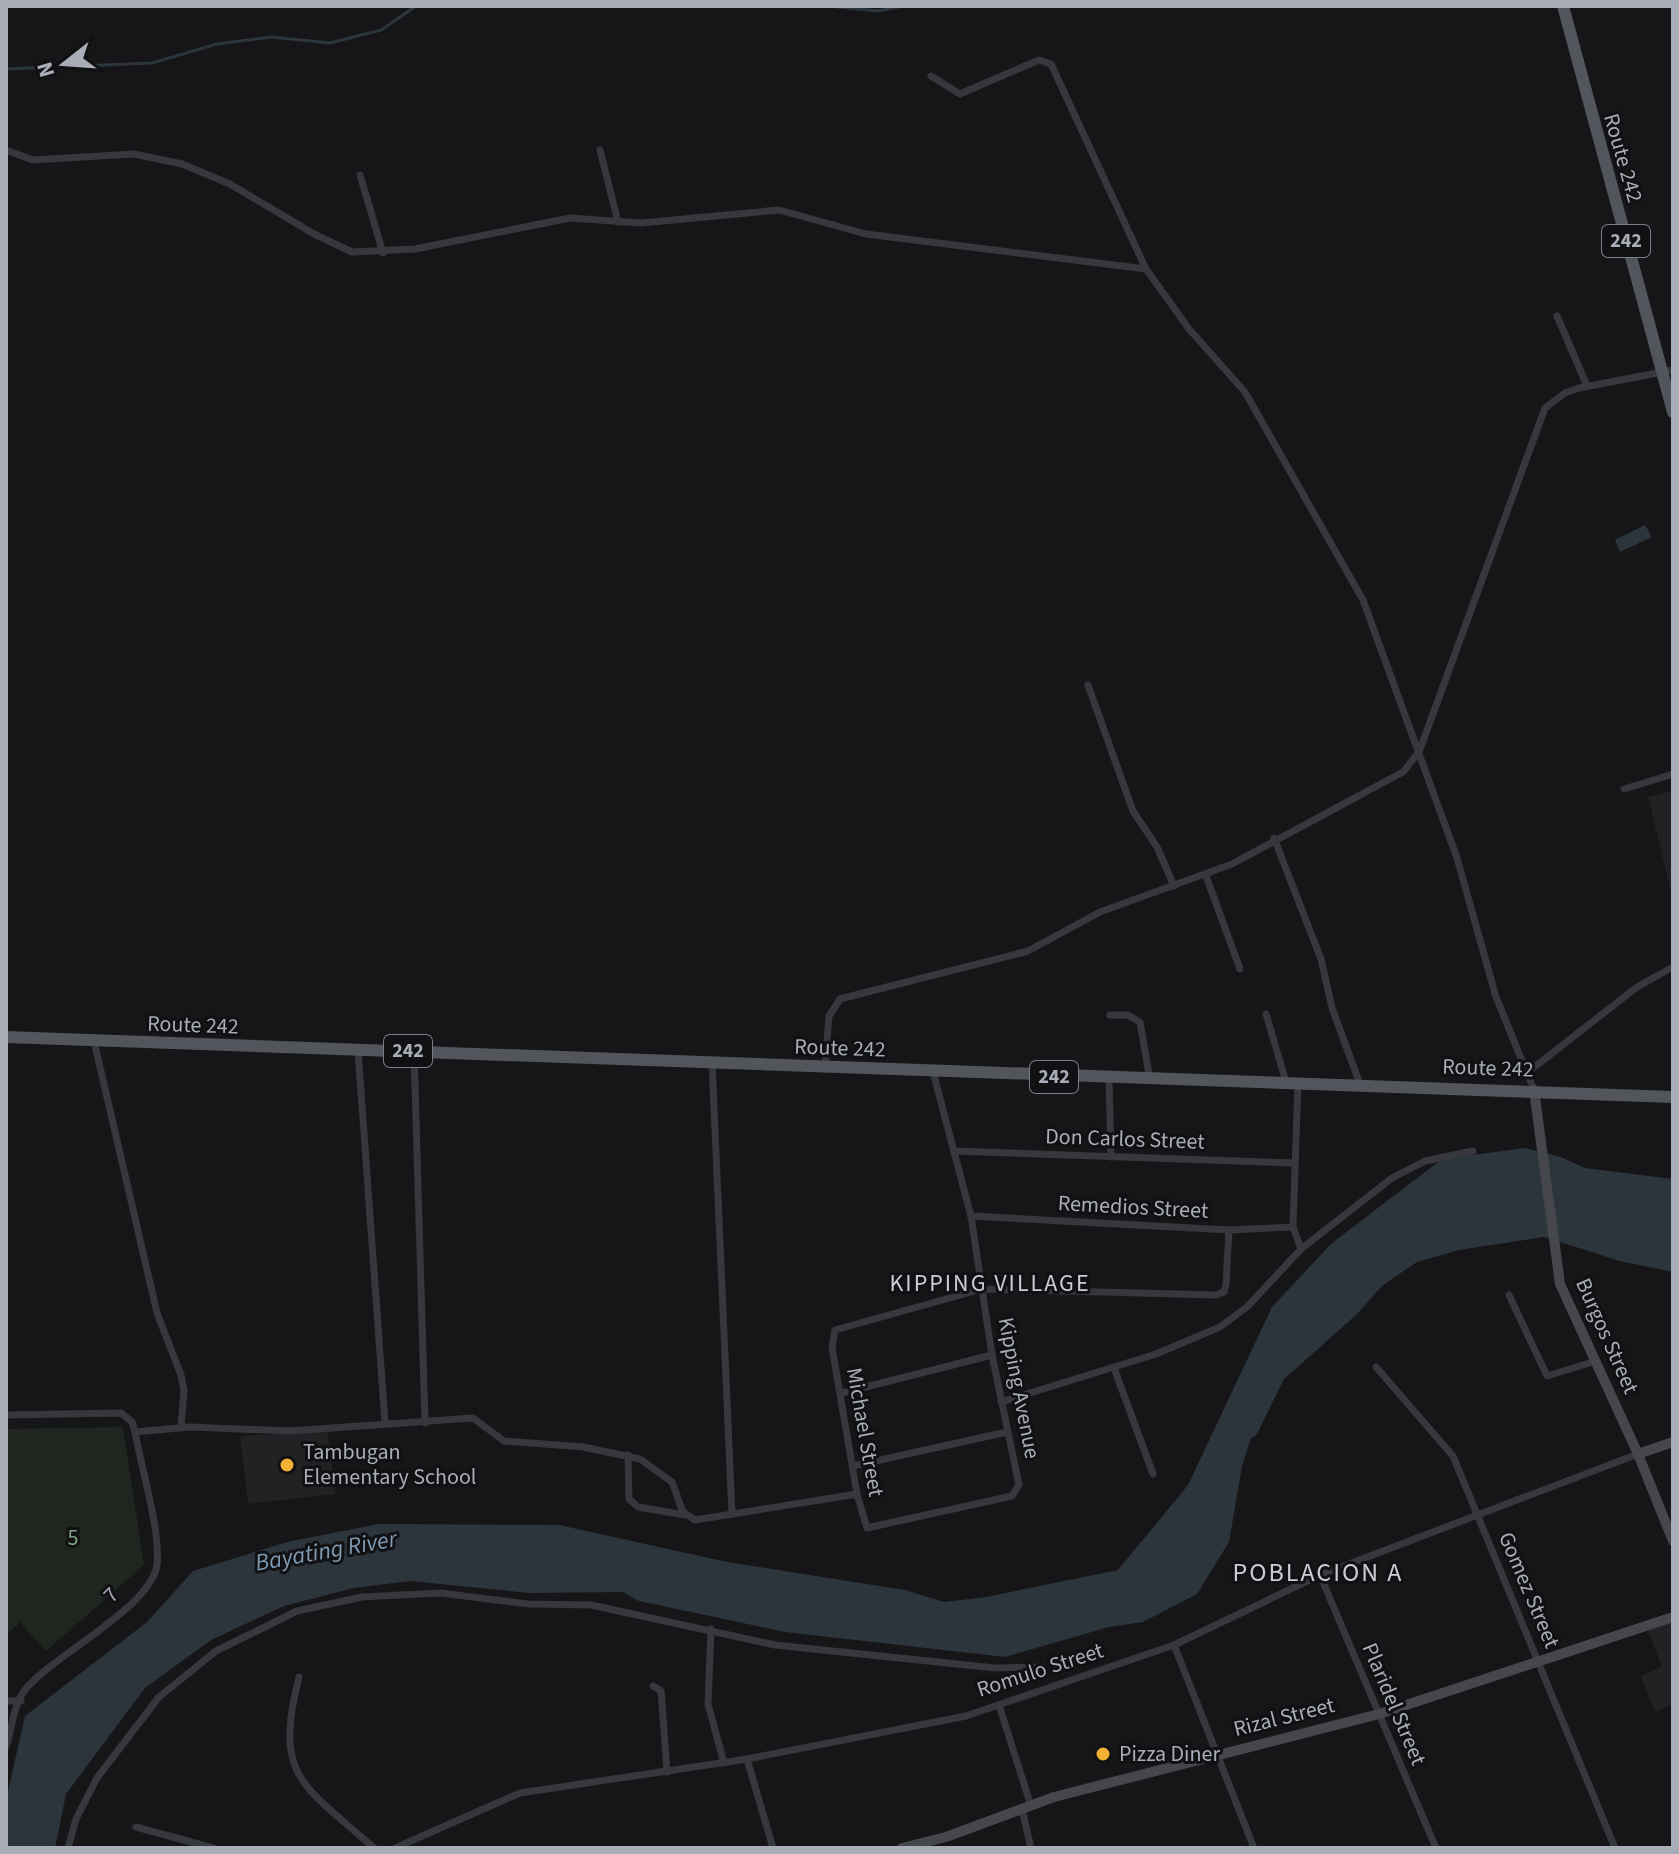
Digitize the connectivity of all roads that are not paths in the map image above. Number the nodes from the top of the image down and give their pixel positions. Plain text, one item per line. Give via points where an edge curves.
1 (1563, 6) edge
2 (931, 76) dead end
3 (6, 150) edge
4 (600, 150) dead end
5 (360, 175) dead end
6 (618, 222) junction
7 (383, 253) junction
8 (1146, 269) junction
9 (1557, 316) dead end
10 (1668, 371) edge
11 (1587, 386) junction
12 (1673, 412) edge
13 (1088, 685) dead end
14 (1419, 752) junction
15 (1673, 774) edge
16 (1624, 789) dead end
17 (1274, 838) junction
18 (1206, 876) junction
19 (1174, 886) junction
20 (1673, 967) edge
21 (1240, 969) dead end
22 (1266, 1014) dead end
23 (1110, 1015) dead end
24 (6, 1037) edge
25 (94, 1041) junction
26 (358, 1050) junction
27 (414, 1051) junction
28 (712, 1062) junction
29 (825, 1067) junction
30 (933, 1072) junction
31 (1528, 1072) junction
32 (1109, 1079) junction
33 (1150, 1080) junction
34 (1292, 1082) junction
35 (1360, 1084) junction
36 (1534, 1090) junction
37 (1673, 1097) edge
38 (954, 1151) junction
39 (1473, 1151) dead end
40 (1111, 1157) junction
41 (1294, 1163) junction
42 (971, 1216) junction
43 (1293, 1227) junction
44 (1229, 1230) junction
45 (1301, 1249) junction
46 (982, 1289) junction
47 (1509, 1295) dead end
48 (992, 1355) junction
49 (1596, 1361) junction
50 (1376, 1367) dead end
51 (1114, 1368) junction
52 (842, 1393) junction
53 (1001, 1402) junction
54 (6, 1415) edge
55 (385, 1423) junction
56 (425, 1423) junction
57 (181, 1427) junction
58 (135, 1432) junction
59 (1007, 1432) junction
60 (1673, 1442) edge
61 (1638, 1454) junction
62 (628, 1455) junction
63 (853, 1466) junction
64 (1153, 1474) dead end
65 (857, 1494) junction
66 (1477, 1513) junction
67 (732, 1514) junction
68 (685, 1515) junction
69 (872, 1530) joint
70 (1673, 1541) edge
71 (1320, 1575) junction
72 (1673, 1617) edge
73 (711, 1629) junction
74 (1174, 1645) junction
75 (1540, 1661) junction
76 (1043, 1667) dead end
77 (299, 1677) dead end
78 (653, 1686) dead end
79 (6, 1701) edge
80 (21, 1701) junction
81 (999, 1705) junction
82 (1379, 1714) junction
83 (6, 1747) edge
84 (1217, 1754) junction
85 (747, 1759) junction
86 (724, 1763) junction
87 (667, 1772) junction
88 (1026, 1807) junction
89 (136, 1827) dead end
90 (68, 1848) edge
91 (213, 1848) edge
92 (374, 1848) edge
93 (395, 1848) edge
94 (773, 1848) edge
95 (902, 1848) edge
96 (1031, 1848) edge
97 (1254, 1848) edge
98 (1436, 1848) edge
99 (1615, 1848) edge

1 - 10 main road, Route 242 / 242
2 - 8 street via 957,94 1039,60 1051,64
3 - 7 street via 33,160 134,154 182,164 230,184 338,246
4 - 6 street
5 - 7 street
6 - 7 street via 570,218
6 - 8 street via 692,221 784,210 866,234
8 - 14 street via 1189,329 1238,382 1301,487 1363,600
9 - 11 street
10 - 11 street
10 - 12 main road, Route 242 / 242
11 - 14 street via 1554,400 1538,421
13 - 19 street via 1133,811
14 - 17 street via 1393,778
14 - 31 street via 1457,858 1496,997
15 - 16 street
17 - 18 street
17 - 35 street via 1321,959 1329,1000
18 - 19 street
18 - 21 street
19 - 29 street via 1100,912 1028,951 840,999 829,1016
20 - 31 street via 1637,987
22 - 34 street
23 - 33 street via 1128,1015 1140,1022
24 - 25 main road, Route 242 / 242
25 - 26 main road, Route 242 / 242
25 - 57 street via 157,1313 181,1375
26 - 27 main road, Route 242 / 242
26 - 55 street
27 - 28 main road, Route 242 / 242
27 - 56 street
28 - 29 main road, Route 242 / 242
28 - 67 street
29 - 30 main road, Route 242 / 242
30 - 32 main road, Route 242 / 242
30 - 38 street
31 - 36 street
32 - 33 main road, Route 242 / 242
32 - 40 street
33 - 34 main road, Route 242 / 242
34 - 35 main road, Route 242 / 242
34 - 41 street
35 - 36 main road, Route 242 / 242
36 - 37 main road, Route 242 / 242
36 - 49 street, Burgos Street via 1554,1257 1565,1300
38 - 40 street, Don Carlos Street
38 - 42 street, Kipping Avenue
39 - 45 street via 1425,1161 1392,1178
40 - 41 street, Don Carlos Street
41 - 43 street
42 - 44 street, Remedios Street
42 - 46 street, Kipping Avenue
43 - 44 street, Remedios Street
43 - 45 street
44 - 46 street via 1226,1284 1216,1295
45 - 51 street via 1247,1307 1220,1327
46 - 48 street, Kipping Avenue
46 - 52 street, Michael Street via 842,1325 832,1336
47 - 49 street via 1547,1376
48 - 52 street
48 - 53 street, Kipping Avenue
49 - 61 street, Burgos Street
50 - 66 street, Gomez Street via 1444,1443
51 - 53 street
51 - 64 street
52 - 63 street, Michael Street
53 - 59 street, Kipping Avenue
54 - 58 street via 121,1413
55 - 56 street
55 - 57 street via 290,1431
56 - 62 street via 473,1418 504,1441
57 - 58 street
58 - 80 street, 7 via 157,1549 154,1576 119,1614 37,1677
59 - 63 street
59 - 69 street, Kipping Avenue via 1019,1485 1016,1493
60 - 61 street, Romulo Street
61 - 66 street, Romulo Street
61 - 70 street, Burgos Street
62 - 68 street via 665,1474
62 - 68 street via 629,1499 647,1510
63 - 65 street, Michael Street
65 - 67 street
65 - 69 street, Michael Street via 863,1522
66 - 71 street, Romulo Street
66 - 75 street, Gomez Street
67 - 68 street via 695,1520
71 - 74 street, Romulo Street
71 - 82 street, Plaridel Street
72 - 75 street, Rizal Street
73 - 76 street via 775,1645 995,1668
73 - 86 street via 708,1704
73 - 90 street via 591,1605 440,1593 362,1597 297,1611 216,1651 159,1697 97,1778
74 - 81 street, Romulo Street
74 - 84 street
75 - 82 street, Rizal Street
75 - 99 street, Gomez Street
77 - 92 street via 288,1720 296,1775
78 - 87 street via 663,1699
79 - 80 street
80 - 83 street, 7
81 - 85 street, Romulo Street via 903,1731
81 - 88 street
82 - 84 street, Rizal Street
82 - 98 street, Plaridel Street
84 - 88 street, Rizal Street
84 - 97 street
85 - 86 street, Romulo Street
85 - 94 street
86 - 87 street, Romulo Street
87 - 93 street, Romulo Street via 520,1793
88 - 95 street, Rizal Street
88 - 96 street
89 - 91 street

